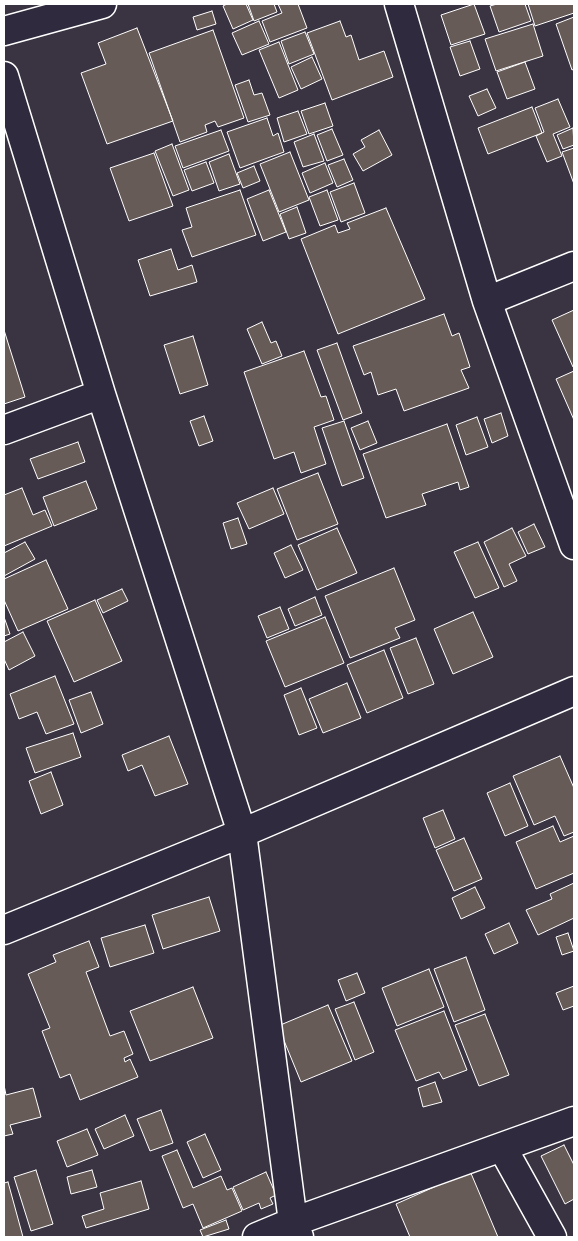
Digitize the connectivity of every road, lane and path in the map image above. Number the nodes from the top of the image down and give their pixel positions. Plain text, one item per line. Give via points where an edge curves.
1 (102, 4) edge
2 (399, 4) edge
3 (4, 31) edge
4 (5, 84) edge
5 (574, 266) edge
6 (487, 301) junction
7 (101, 394) junction
8 (4, 430) edge
9 (574, 545) edge
10 (574, 692) edge
11 (242, 833) junction
12 (4, 930) edge
13 (574, 1122) edge
14 (502, 1147) junction
15 (296, 1229) edge
16 (257, 1237) edge
17 (552, 1237) edge

1 - 3 street
2 - 6 street
4 - 7 street
5 - 6 street
6 - 9 street
7 - 8 street
7 - 11 street
10 - 11 street
11 - 12 street
11 - 15 street
13 - 14 street
14 - 15 street
14 - 17 street
15 - 16 street

